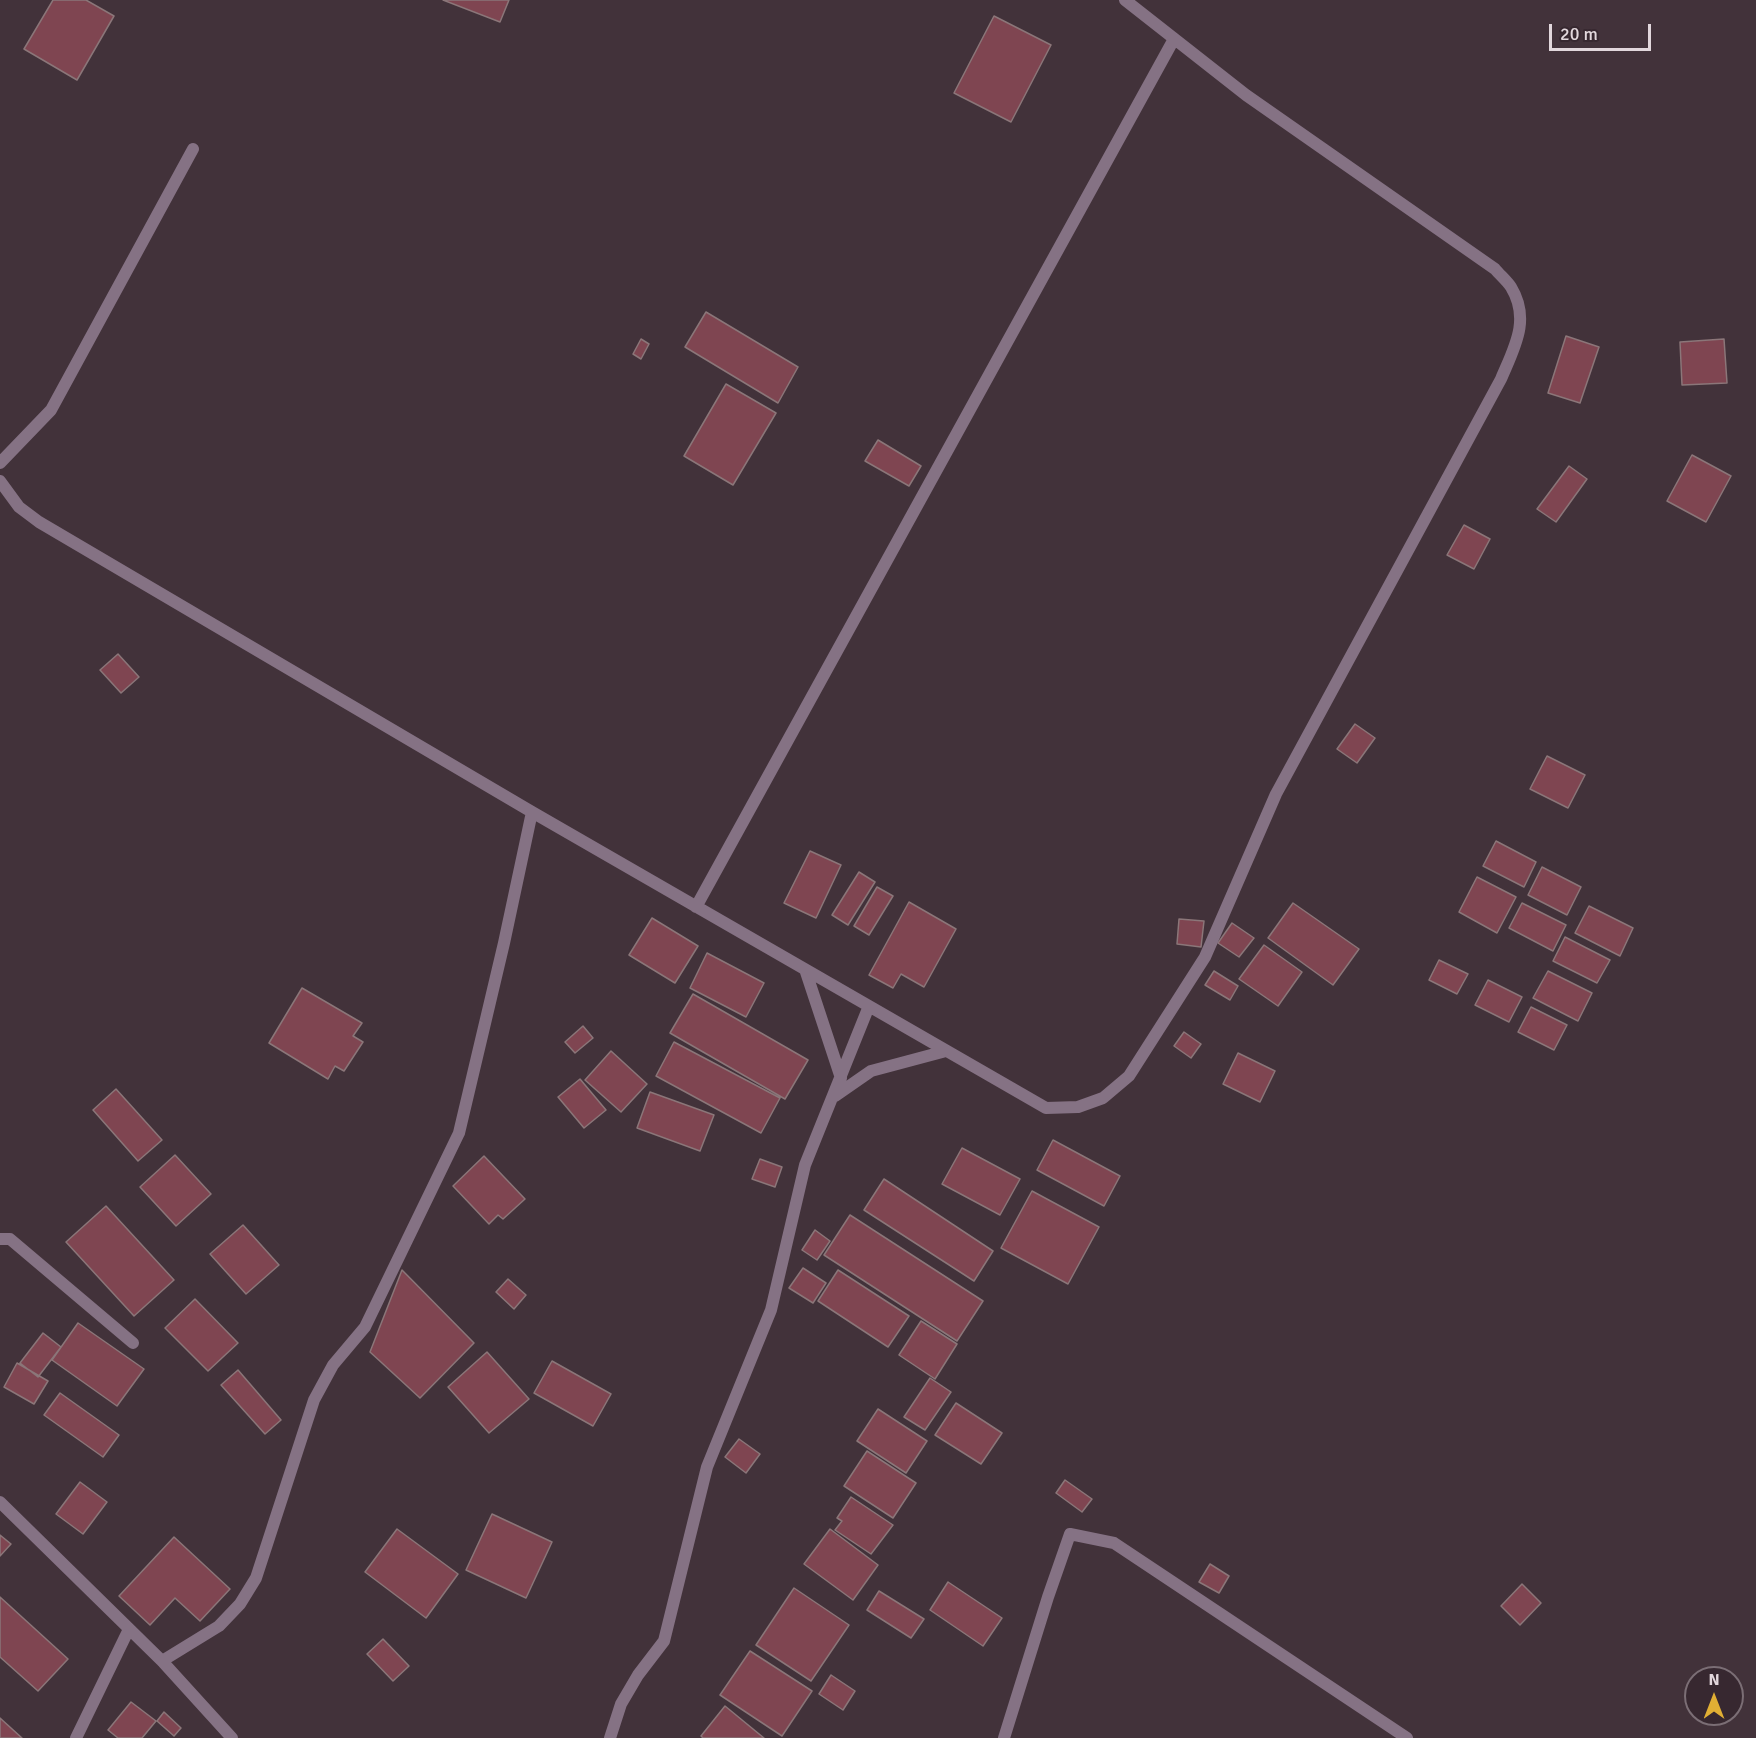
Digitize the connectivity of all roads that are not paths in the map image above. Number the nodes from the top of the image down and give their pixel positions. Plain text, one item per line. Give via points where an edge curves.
1 (1127, 1) edge
2 (1174, 39) junction
3 (193, 149) dead end
4 (0, 463) edge
5 (0, 482) edge
6 (531, 812) junction
7 (696, 907) junction
8 (805, 969) junction
9 (869, 1006) junction
10 (946, 1051) junction
11 (841, 1078) junction
12 (834, 1097) junction
13 (0, 1239) edge
14 (133, 1343) dead end
15 (0, 1502) edge
16 (129, 1629) junction
17 (162, 1661) junction
18 (76, 1738) edge
19 (232, 1738) edge
20 (610, 1738) edge
21 (1004, 1738) edge
22 (1407, 1738) edge

1 - 2 street
2 - 7 street
2 - 10 street via 1246,95 1495,269 1511,288 1519,311 1519,337 1501,379 1276,794 1205,957 1129,1076 1104,1098 1078,1107 1046,1108
3 - 4 street via 51,410
5 - 6 street via 19,507 39,522
6 - 7 street
6 - 17 street via 459,1133 365,1327 333,1365 314,1400 256,1578 240,1604 219,1626
7 - 8 street
8 - 9 street
8 - 11 street
9 - 10 street
9 - 11 street
10 - 12 street via 872,1071
11 - 12 street
12 - 20 street via 805,1165 771,1310 707,1467 664,1641 621,1704
13 - 14 street via 10,1239
15 - 16 street
16 - 17 street
16 - 18 street
17 - 19 street
21 - 22 street via 1070,1534 1114,1543

